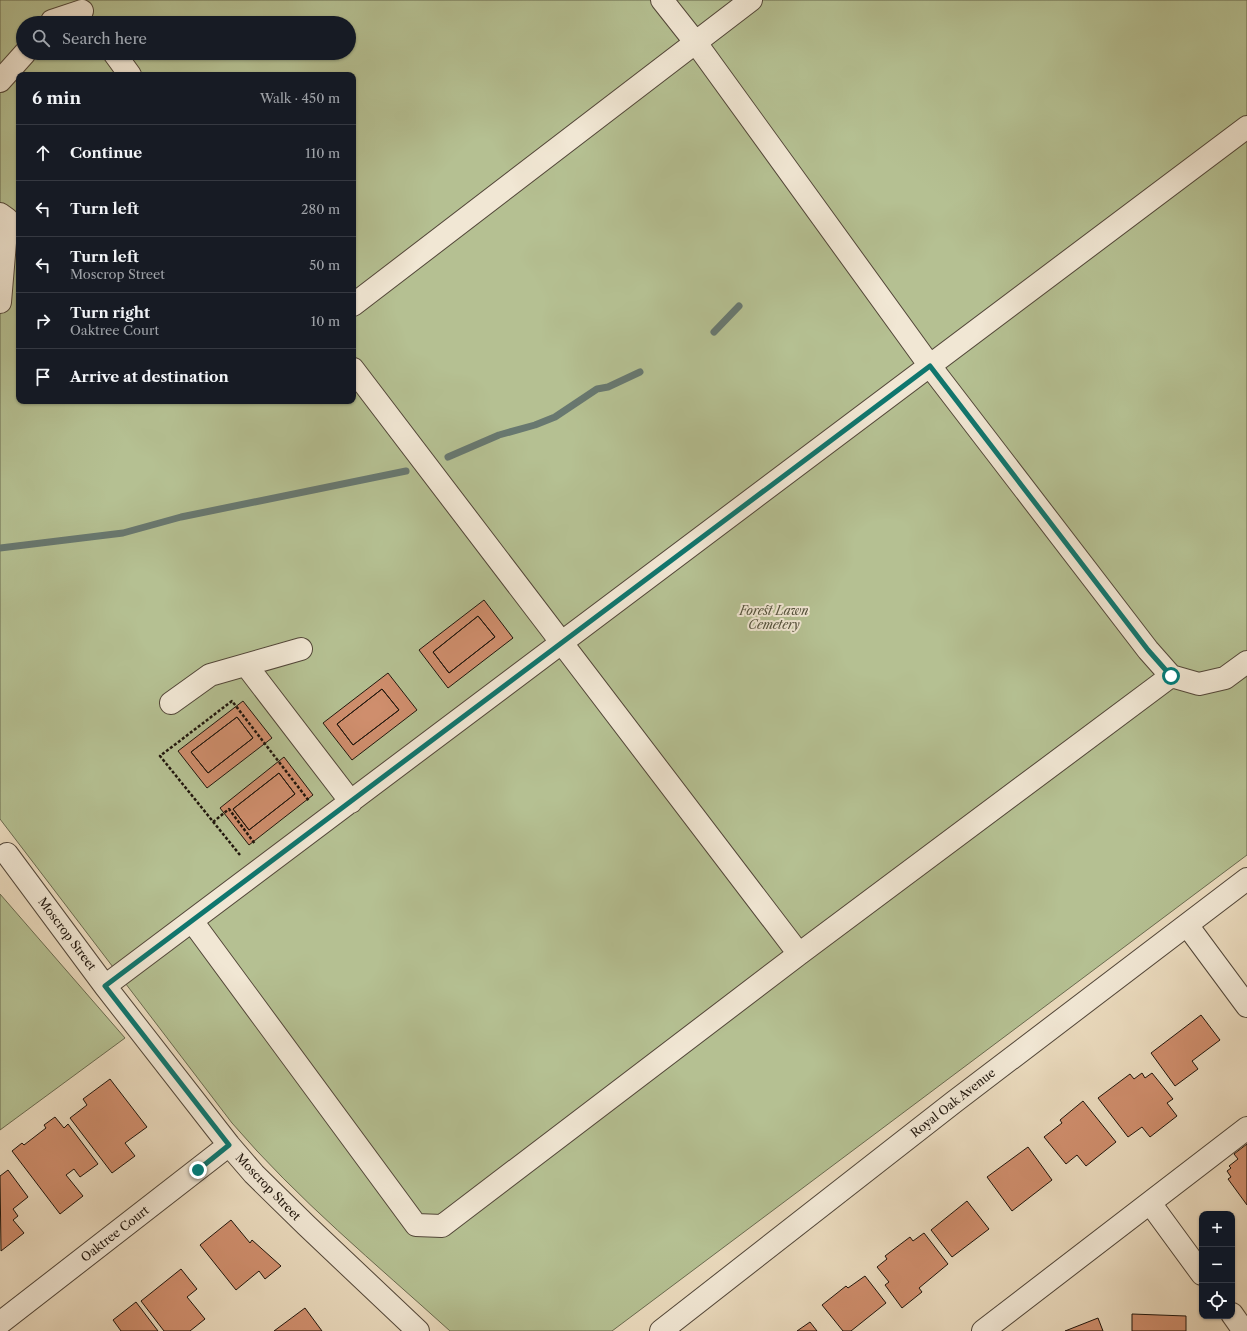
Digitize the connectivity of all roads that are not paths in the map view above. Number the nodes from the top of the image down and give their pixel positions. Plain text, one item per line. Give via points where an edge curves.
1 (662, 0) edge
2 (751, 0) edge
3 (89, 11) edge
4 (70, 16) edge
5 (696, 43) junction
6 (19, 60) edge
7 (119, 60) edge
8 (128, 72) edge
9 (0, 81) edge
10 (1247, 127) edge
11 (0, 214) edge
12 (0, 302) edge
13 (356, 303) edge
14 (930, 366) junction
15 (356, 373) edge
16 (562, 643) junction
17 (301, 649) dead end
18 (1247, 662) edge
19 (246, 665) junction
20 (1171, 676) junction
21 (171, 703) dead end
22 (351, 802) junction
23 (7, 854) dead end
24 (1247, 879) edge
25 (192, 921) junction
26 (1187, 925) junction
27 (799, 954) junction
28 (105, 986) junction
29 (1247, 1006) edge
30 (1247, 1128) edge
31 (229, 1145) junction
32 (1150, 1203) junction
33 (1199, 1270) edge
34 (1235, 1318) edge
35 (0, 1323) edge
36 (418, 1331) edge
37 (662, 1331) edge
38 (983, 1331) edge
39 (1244, 1331) edge

1 - 5 street
2 - 5 street
3 - 4 street
5 - 13 street
5 - 14 street
6 - 9 street
7 - 8 street
10 - 14 street
11 - 12 street via 6,219
14 - 16 street
14 - 20 street
15 - 16 street
16 - 22 street
16 - 27 street
17 - 19 street
18 - 20 street via 1225,678 1199,684
19 - 21 street via 210,675
19 - 22 street
20 - 27 street
22 - 25 street
23 - 28 street, Moscrop Street
24 - 26 street, Royal Oak Avenue
25 - 27 street via 416,1225 442,1226
25 - 28 street
26 - 29 street
26 - 37 street, Royal Oak Avenue via 954,1102
28 - 31 street, Moscrop Street
30 - 32 street
31 - 35 street, Oaktree Court
31 - 36 street, Moscrop Street via 306,1226
32 - 33 street
32 - 38 street
34 - 39 street

